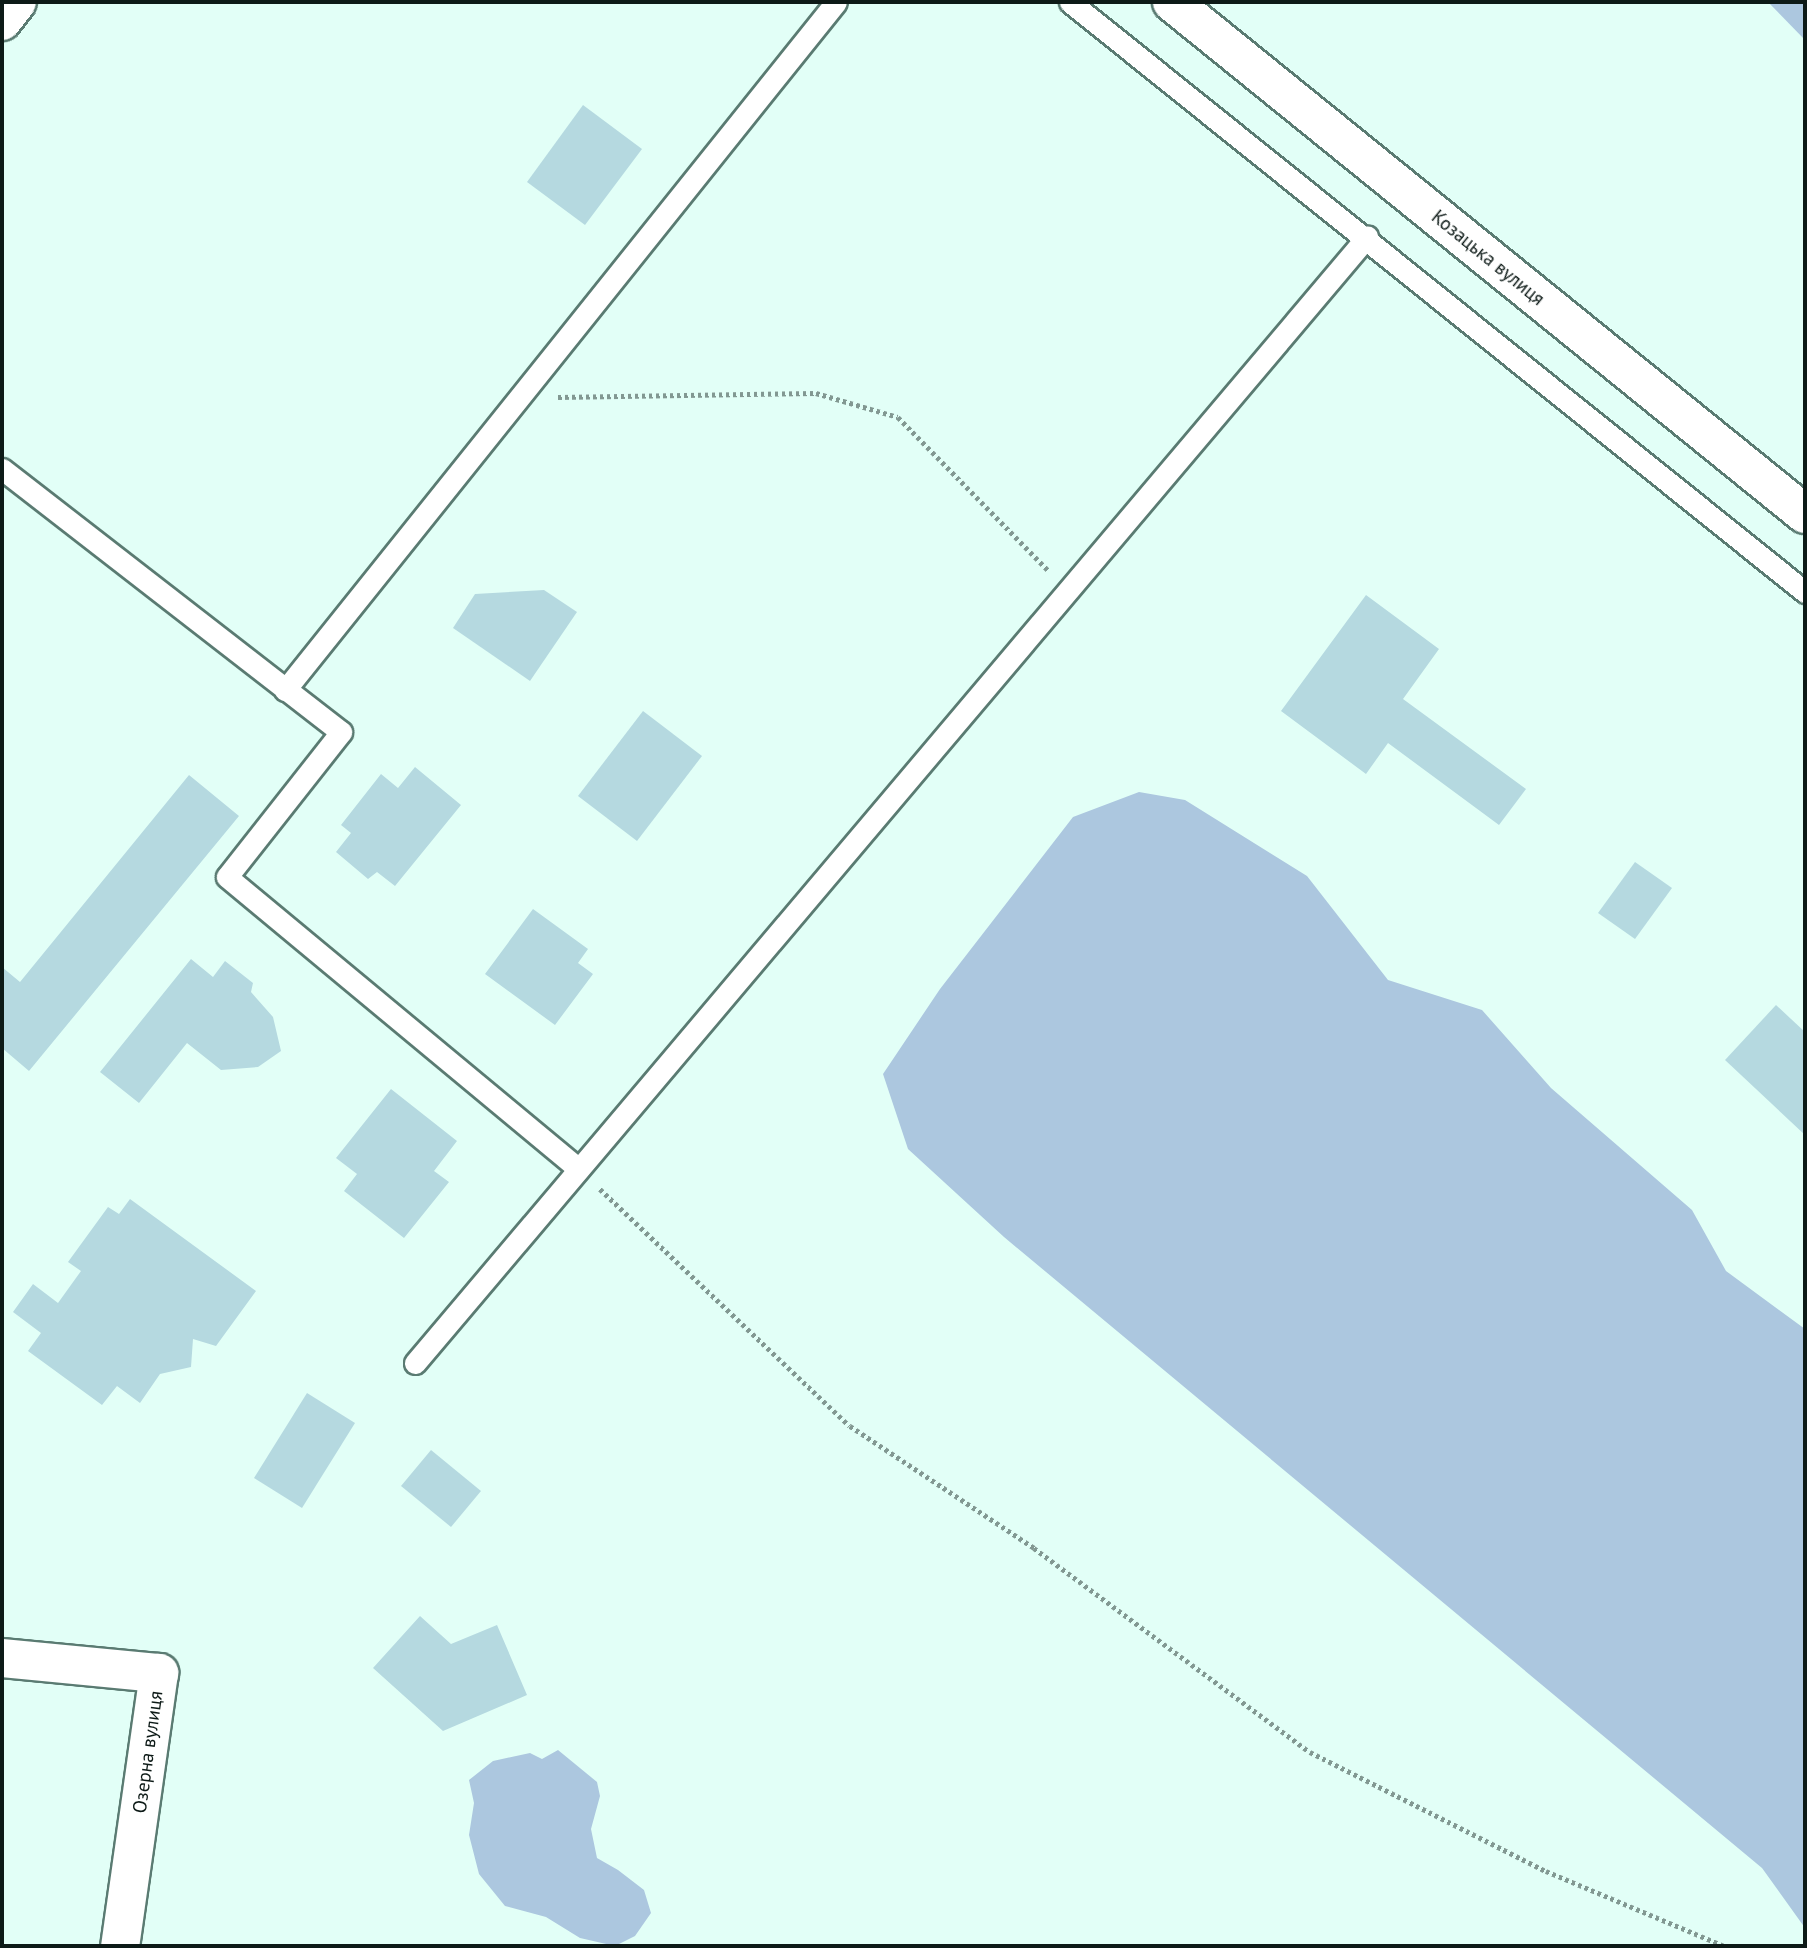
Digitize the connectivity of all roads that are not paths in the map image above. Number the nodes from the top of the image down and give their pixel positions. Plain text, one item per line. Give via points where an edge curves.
1 (17, 2) edge
2 (836, 2) edge
3 (1070, 2) edge
4 (1172, 2) edge
5 (1211, 15) edge
6 (2, 21) edge
7 (1367, 237) junction
8 (2, 469) edge
9 (1805, 514) edge
10 (1805, 592) edge
11 (285, 690) junction
12 (579, 1170) junction
13 (415, 1363) dead end
14 (2, 1658) edge
15 (120, 1946) edge

1 - 6 street
2 - 11 lane
3 - 7 lane
4 - 5 street, Козацька вулиця
5 - 9 street, Козацька вулиця
7 - 10 lane
7 - 12 lane
8 - 11 lane
11 - 12 lane via 341,732 227,877
12 - 13 lane
14 - 15 street, Озерна вулиця via 159,1673

